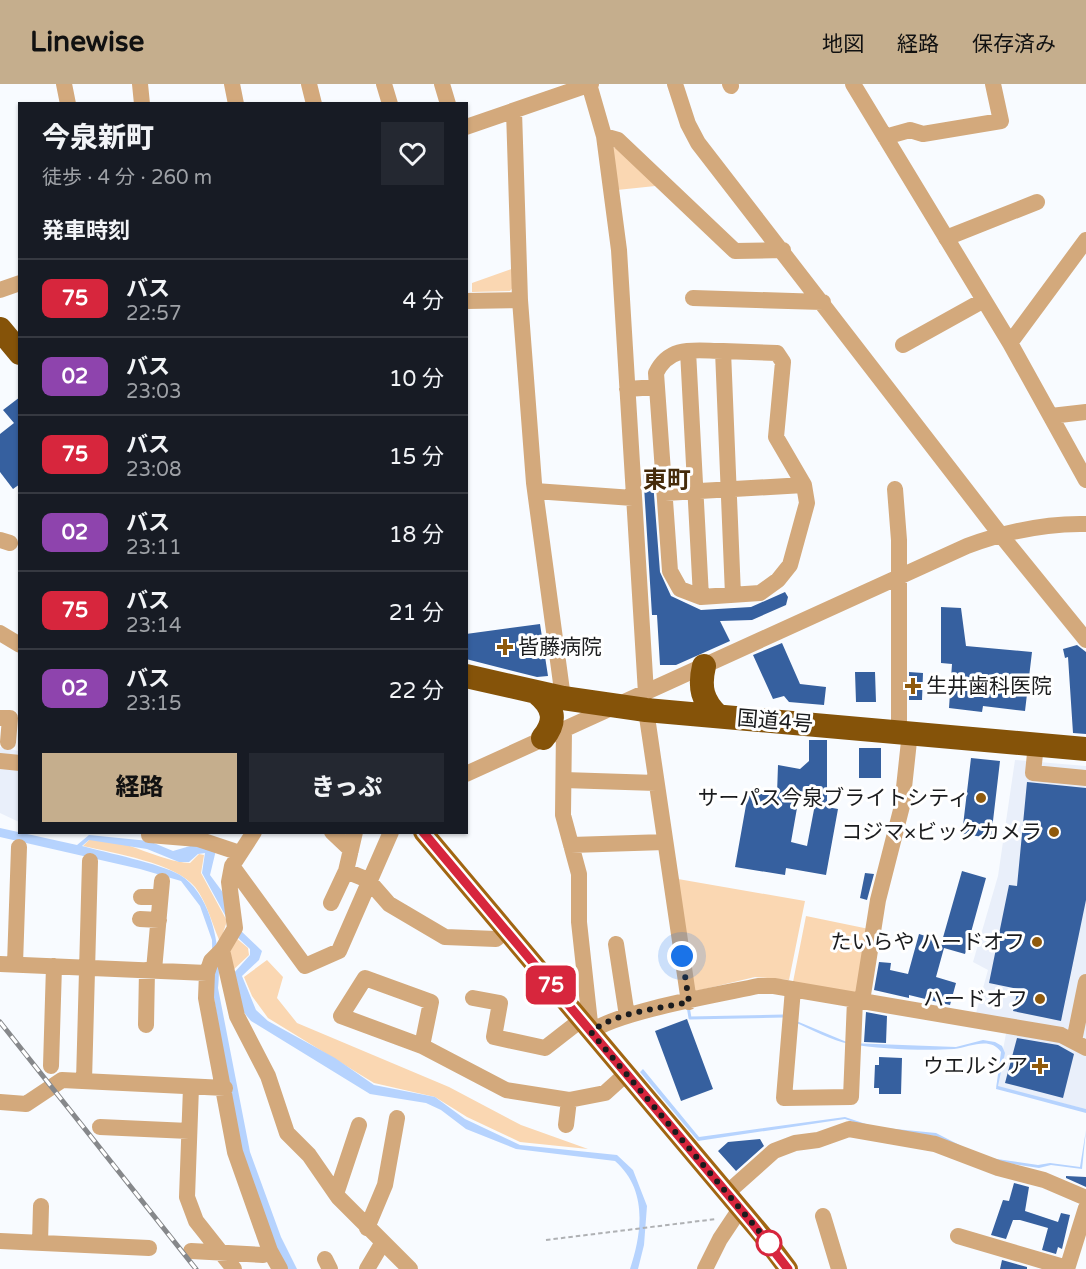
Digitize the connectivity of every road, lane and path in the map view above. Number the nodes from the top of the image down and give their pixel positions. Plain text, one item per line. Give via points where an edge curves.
1 (64, 84) edge
2 (140, 84) edge
3 (232, 84) edge
4 (309, 84) edge
5 (384, 84) edge
6 (442, 84) edge
7 (590, 84) edge
8 (675, 84) edge
9 (853, 84) edge
10 (993, 84) edge
11 (571, 87) edge
12 (68, 102) edge
13 (142, 102) edge
14 (236, 102) edge
15 (314, 102) edge
16 (389, 102) edge
17 (447, 102) edge
18 (514, 111) junction
19 (468, 126) edge
20 (604, 136) junction
21 (885, 137) junction
22 (1037, 201) dead end
23 (946, 238) junction
24 (1086, 240) edge
25 (783, 250) junction
26 (18, 284) edge
27 (0, 290) edge
28 (693, 298) dead end
29 (520, 300) junction
30 (984, 300) junction
31 (468, 301) edge
32 (823, 302) junction
33 (0, 329) edge
34 (1010, 343) junction
35 (903, 345) dead end
36 (18, 351) edge
37 (688, 351) junction
38 (723, 351) junction
39 (657, 387) junction
40 (627, 389) junction
41 (1086, 412) edge
42 (1051, 416) junction
43 (1086, 480) edge
44 (804, 485) junction
45 (729, 489) junction
46 (895, 489) dead end
47 (535, 491) junction
48 (694, 492) junction
49 (665, 494) junction
50 (633, 498) junction
51 (1086, 524) edge
52 (1000, 534) junction
53 (900, 576) junction
54 (733, 595) junction
55 (701, 597) junction
56 (0, 633) edge
57 (1086, 640) edge
58 (18, 644) edge
59 (704, 666) junction
60 (468, 676) edge
61 (537, 693) junction
62 (562, 698) junction
63 (646, 701) junction
64 (613, 706) junction
65 (718, 716) junction
66 (0, 718) edge
67 (904, 732) junction
68 (553, 734) junction
69 (8, 742) dead end
70 (1036, 744) junction
71 (1086, 749) edge
72 (0, 761) edge
73 (18, 763) edge
74 (468, 773) edge
75 (1086, 778) edge
76 (564, 780) junction
77 (657, 783) junction
78 (254, 834) edge
79 (334, 834) edge
80 (355, 834) edge
81 (390, 834) edge
82 (425, 834) edge
83 (149, 835) dead end
84 (665, 842) junction
85 (571, 844) junction
86 (19, 847) dead end
87 (351, 850) junction
88 (236, 859) junction
89 (90, 861) dead end
90 (346, 871) junction
91 (368, 880) junction
92 (141, 897) dead end
93 (331, 903) dead end
94 (140, 919) dead end
95 (159, 920) junction
96 (505, 931) junction
97 (616, 944) dead end
98 (222, 950) junction
99 (7, 964) edge
100 (54, 966) junction
101 (85, 967) junction
102 (150, 970) junction
103 (207, 972) junction
104 (1086, 982) edge
105 (793, 989) junction
106 (473, 998) dead end
107 (859, 1001) junction
108 (689, 1002) junction
109 (627, 1016) junction
110 (1082, 1018) edge
111 (146, 1025) dead end
112 (586, 1026) junction
113 (1080, 1044) edge
114 (422, 1046) junction
115 (51, 1066) dead end
116 (626, 1074) junction
117 (84, 1081) junction
118 (191, 1087) junction
119 (225, 1088) junction
120 (569, 1100) junction
121 (0, 1102) edge
122 (397, 1118) dead end
123 (359, 1125) dead end
124 (566, 1125) dead end
125 (100, 1127) dead end
126 (189, 1131) junction
127 (727, 1193) junction
128 (336, 1194) junction
129 (1086, 1198) edge
130 (41, 1206) dead end
131 (1086, 1208) edge
132 (737, 1213) junction
133 (823, 1216) dead end
134 (367, 1227) junction
135 (958, 1236) dead end
136 (546, 1239) dead end
137 (0, 1241) edge
138 (384, 1242) junction
139 (40, 1243) junction
140 (149, 1248) dead end
141 (191, 1251) dead end
142 (270, 1251) junction
143 (220, 1253) junction
144 (234, 1269) edge
145 (280, 1269) edge
146 (367, 1269) edge
147 (410, 1269) edge
148 (705, 1269) edge
149 (788, 1269) edge
150 (839, 1269) edge
151 (1067, 1269) edge

1 - 12 street
2 - 13 street
3 - 14 street
4 - 15 street
5 - 16 street
6 - 17 street
7 - 11 street
7 - 20 street
8 - 25 street via 688,124 699,143
9 - 21 street
10 - 21 street via 1001,121 923,134 910,130
11 - 18 street
18 - 19 street
18 - 29 street
20 - 25 street via 618,140 735,251
20 - 40 street via 619,250
21 - 23 street
22 - 23 street
23 - 30 street
24 - 34 street
25 - 32 street
26 - 27 street
28 - 32 street
29 - 31 street
29 - 47 street
30 - 34 street
30 - 35 street
32 - 52 street
33 - 36 highway
34 - 42 street
37 - 38 street
37 - 39 street via 663,360 656,373
37 - 48 street
38 - 44 street via 777,353 783,362 776,437
38 - 45 street
39 - 40 street
39 - 49 street
40 - 50 street
41 - 42 street
42 - 43 street
44 - 45 street
44 - 54 street via 807,502 790,565 760,593
45 - 48 street
45 - 54 street
46 - 53 street
47 - 50 street
47 - 62 street
48 - 49 street
48 - 55 street
49 - 55 street via 670,571 680,590
50 - 63 street
51 - 52 street via 1040,526
52 - 53 street
52 - 57 street
53 - 59 street
53 - 67 street
54 - 55 street
56 - 58 street
59 - 63 street
59 - 65 highway via 702,694
60 - 61 highway, 国道4号
61 - 62 highway, 国道4号
61 - 68 highway via 551,709
62 - 64 highway, 国道4号
63 - 64 highway, 国道4号
63 - 65 highway, 国道4号
63 - 77 street
64 - 68 street
65 - 67 highway, 国道4号
66 - 69 street via 10,718
67 - 70 highway, 国道4号
67 - 107 street via 902,806 878,900
68 - 74 street
68 - 76 street
70 - 71 highway, 国道4号
70 - 75 street via 1034,773
72 - 73 street
76 - 77 street
76 - 85 street via 563,815
77 - 84 street
78 - 88 street
79 - 87 street
80 - 87 street
81 - 91 street
82 - 96 main road
83 - 88 street via 198,839
84 - 85 street
84 - 108 street
85 - 112 street via 579,874
86 - 99 street
87 - 90 street
88 - 91 street via 305,966 339,951
88 - 98 street via 229,882 235,928
89 - 101 street
90 - 91 street
90 - 93 street
91 - 96 street via 389,904 445,937 496,939
92 - 95 street via 161,889
94 - 95 street
95 - 102 street
96 - 112 main road
97 - 109 street
98 - 103 street
98 - 128 street via 237,1016 268,1076 287,1133 309,1155
99 - 100 street
100 - 101 street
100 - 115 street
101 - 102 street
101 - 117 street
102 - 103 street
102 - 111 street
103 - 119 street via 206,998
104 - 110 street
105 - 107 street
105 - 107 street via 783,1098 851,1097
105 - 108 street via 758,986
106 - 112 street via 500,1004 494,1037 545,1048
107 - 113 street via 1061,1035
108 - 109 street
109 - 112 street
110 - 113 street
112 - 116 main road
114 - 114 street via 341,1016 365,978 431,1002
114 - 120 street via 506,1090
116 - 120 street via 605,1093
116 - 127 main road
117 - 118 street
117 - 121 street via 62,1080 26,1104
118 - 119 street
118 - 126 street
119 - 142 street via 235,1152
120 - 124 street
122 - 134 street via 386,1185
123 - 128 street
125 - 126 street
126 - 143 street via 187,1197 196,1221
127 - 129 street via 774,1151 849,1129 934,1144
127 - 132 main road
128 - 134 street
130 - 139 street
131 - 151 street
132 - 136 path
132 - 148 street
132 - 149 main road
133 - 150 street
134 - 138 street
135 - 151 street
137 - 139 street
138 - 146 street
138 - 147 street
139 - 140 street
141 - 143 street
142 - 143 street via 263,1255
142 - 145 street
143 - 144 street

